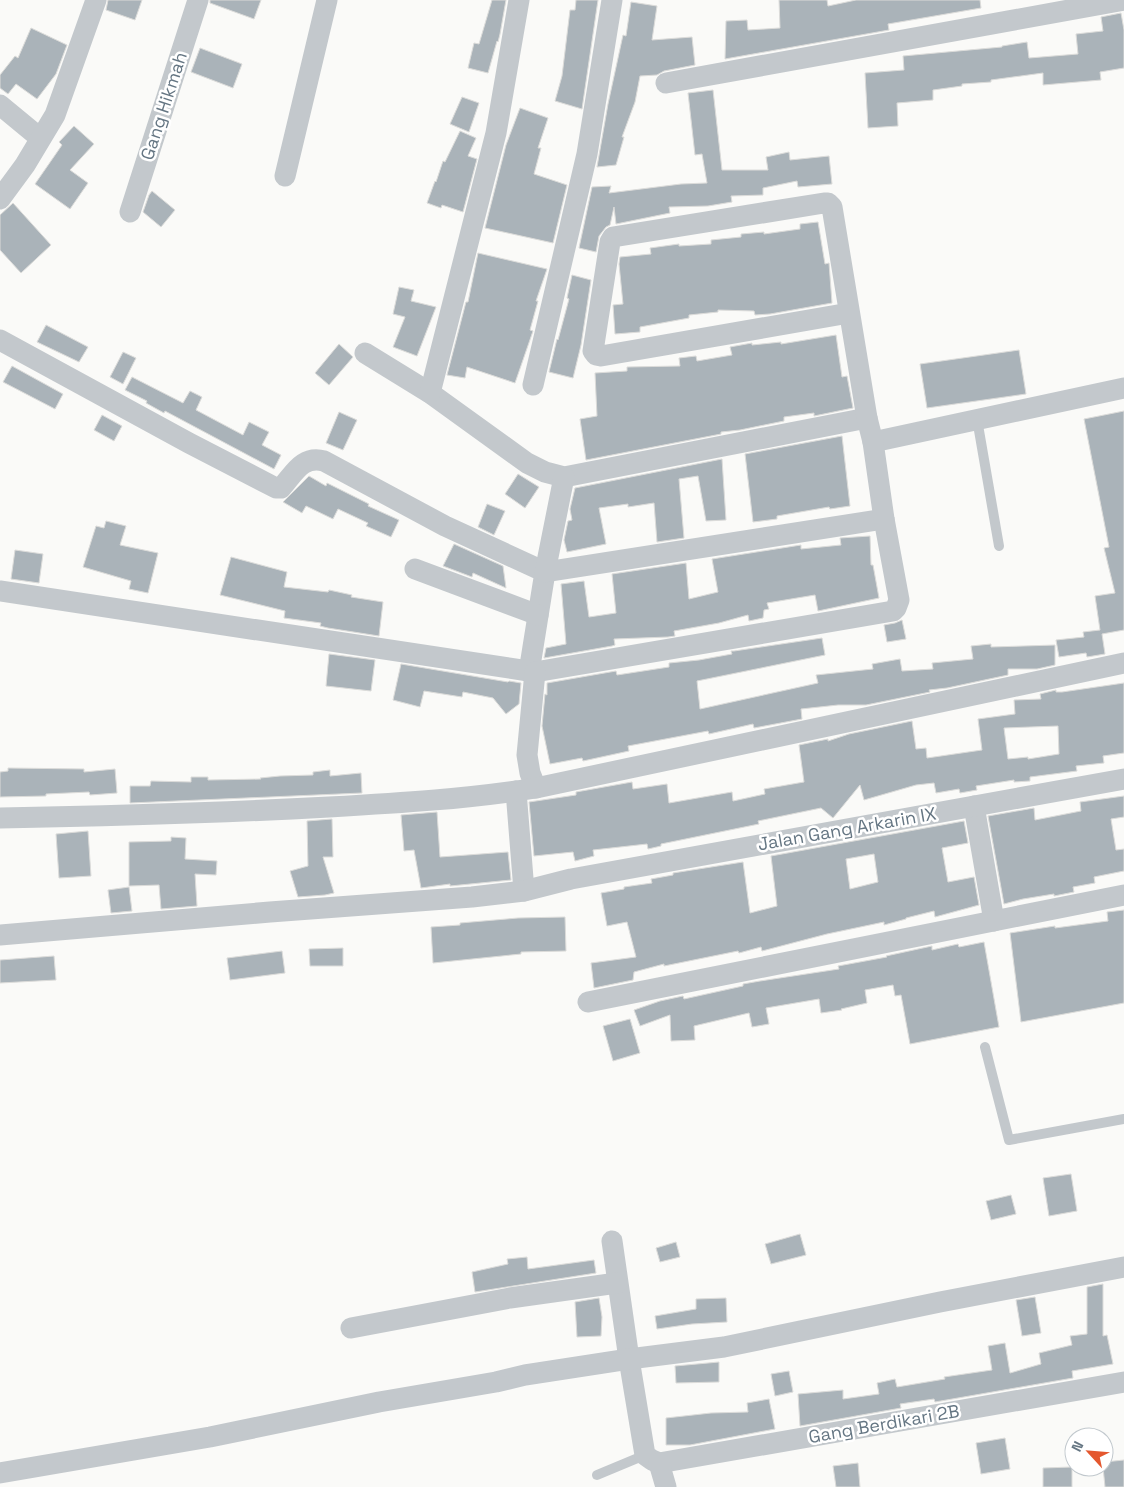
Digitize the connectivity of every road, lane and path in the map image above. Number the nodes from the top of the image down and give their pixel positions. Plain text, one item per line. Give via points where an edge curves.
1 (96, 0) edge
2 (198, 0) edge
3 (327, 0) edge
4 (519, 0) edge
5 (612, 0) edge
6 (1124, 0) edge
7 (666, 83) dead end
8 (0, 105) edge
9 (40, 138) junction
10 (285, 176) dead end
11 (0, 199) edge
12 (130, 212) dead end
13 (849, 313) junction
14 (0, 340) edge
15 (365, 353) dead end
16 (533, 385) dead end
17 (1124, 388) edge
18 (430, 393) junction
19 (867, 418) junction
20 (977, 419) junction
21 (873, 442) junction
22 (564, 477) junction
23 (884, 519) junction
24 (1000, 546) dead end
25 (415, 569) dead end
26 (545, 572) junction
27 (0, 591) edge
28 (538, 615) junction
29 (1124, 664) edge
30 (532, 672) junction
31 (1124, 779) edge
32 (526, 790) junction
33 (974, 806) junction
34 (0, 818) edge
35 (524, 891) junction
36 (1124, 895) edge
37 (994, 921) junction
38 (0, 935) edge
39 (588, 1002) dead end
40 (985, 1047) dead end
41 (1124, 1119) edge
42 (612, 1241) dead end
43 (1124, 1267) edge
44 (617, 1282) junction
45 (351, 1328) dead end
46 (629, 1359) junction
47 (1124, 1382) edge
48 (652, 1459) junction
49 (0, 1473) edge
50 (597, 1474) dead end
51 (666, 1487) edge

1 - 9 street via 55,115
2 - 12 street, Gang Hikmah
3 - 10 street
4 - 18 street via 496,133
5 - 16 street via 587,154
6 - 7 street
8 - 9 street
9 - 11 street
13 - 13 street via 832,207 824,203 613,236 593,350 601,356
13 - 19 street
14 - 26 street via 276,488 281,488 305,461 324,461 445,526
15 - 18 street
17 - 20 street
18 - 22 street via 527,464
19 - 21 street
19 - 22 street
20 - 21 street
20 - 24 lane
21 - 23 street
22 - 26 street
23 - 26 street
23 - 30 street via 899,600 892,611
25 - 28 street
26 - 28 street
27 - 30 street
28 - 30 street
29 - 32 street
30 - 32 street via 527,754 530,773
31 - 33 street, Jalan Gang Arkarin IX
32 - 34 street via 444,800 237,812
32 - 35 street
33 - 35 street, Jalan Gang Arkarin IX
33 - 37 street
35 - 38 street, Jalan Gang Arkarin IX
36 - 37 street
37 - 39 street
40 - 41 lane via 1009,1140
42 - 44 street
43 - 46 street via 724,1347
44 - 45 street
44 - 46 street
46 - 48 street
46 - 49 street
47 - 48 street, Gang Berdikari 2B
48 - 50 lane
48 - 51 street

